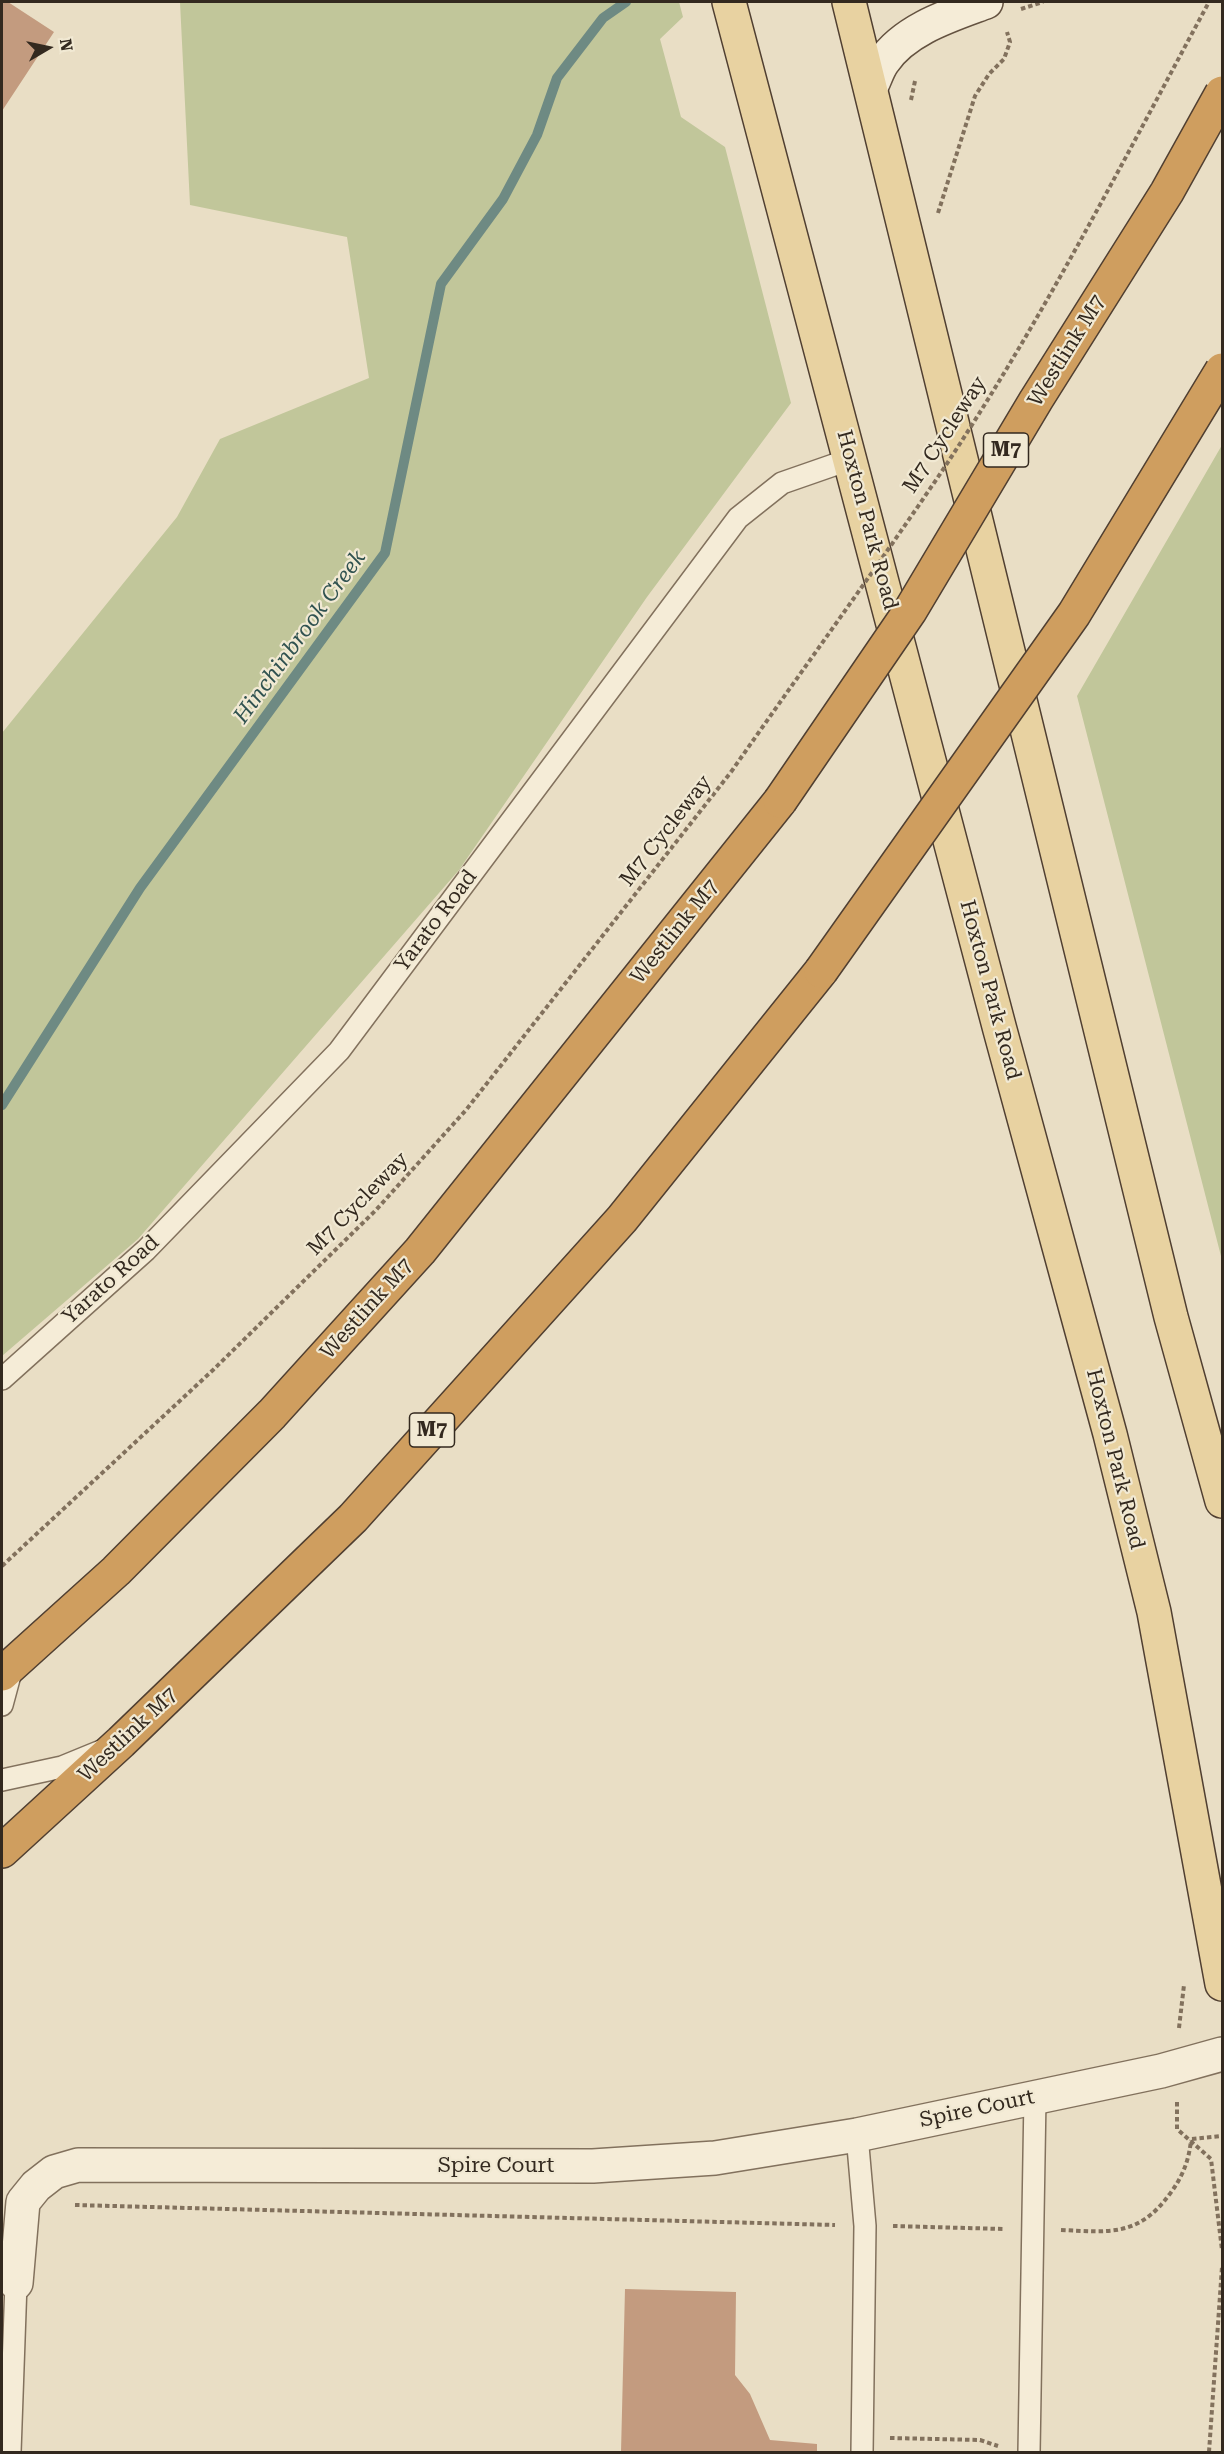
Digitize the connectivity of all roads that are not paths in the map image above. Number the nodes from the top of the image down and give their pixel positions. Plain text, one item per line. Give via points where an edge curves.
1 (729, 2) edge
2 (849, 2) edge
3 (995, 13) edge
4 (871, 87) junction
5 (1222, 93) edge
6 (1222, 370) edge
7 (851, 459) junction
8 (2, 1379) edge
9 (1222, 1501) edge
10 (7, 1669) edge
11 (2, 1705) edge
12 (121, 1742) junction
13 (2, 1780) edge
14 (2, 1851) edge
15 (1222, 1984) edge
16 (1222, 2054) edge
17 (1035, 2097) junction
18 (856, 2135) junction
19 (16, 2283) joint
20 (862, 2445) edge
21 (10, 2452) edge
22 (1029, 2452) edge

1 - 7 main road, Hoxton Park Road
2 - 4 main road
3 - 4 street via 944,17 902,42 883,62
4 - 9 main road via 1171,1317
5 - 10 highway, Westlink M7 / M7, bridge via 1167,192 910,611 780,801 420,1251 272,1414 116,1571
6 - 12 highway, Westlink M7 / M7, bridge via 1074,614 821,971 622,1219 361,1509
7 - 8 lane, Yarato Road via 782,483 738,518 339,1051 146,1250
7 - 15 main road, Hoxton Park Road via 1149,1590
10 - 11 lane
12 - 13 lane via 62,1767
12 - 14 highway, Westlink M7 / M7
16 - 17 street, Spire Court via 1178,2068
17 - 18 street, Spire Court
17 - 22 lane
18 - 19 street, Spire Court via 715,2158 593,2166 78,2165 54,2172 23,2202
18 - 20 lane via 865,2226
19 - 21 lane, Spire Court

